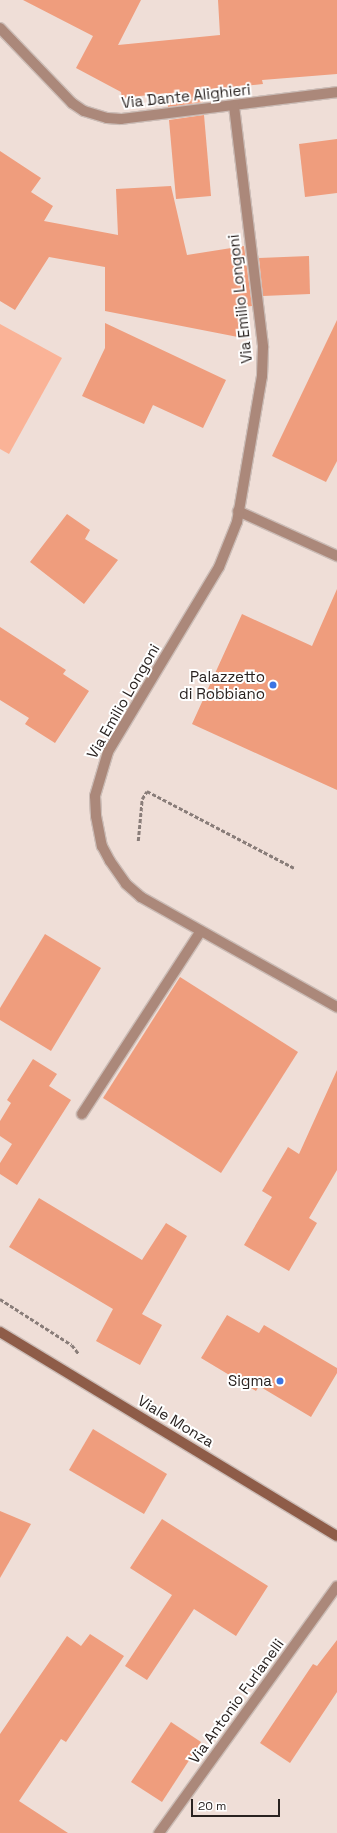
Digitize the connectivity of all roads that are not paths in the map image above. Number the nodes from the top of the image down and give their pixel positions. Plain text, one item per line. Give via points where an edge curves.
1 (0, 28) edge
2 (337, 92) edge
3 (234, 106) junction
4 (238, 512) junction
5 (337, 556) edge
6 (201, 931) junction
7 (337, 1007) edge
8 (82, 1114) dead end
9 (0, 1332) edge
10 (337, 1536) edge
11 (337, 1586) edge
12 (159, 1833) edge

1 - 3 street, Via Dante Alighieri via 72,103 94,115 122,119
2 - 3 street, Via Dante Alighieri
3 - 4 street, Via Emilio Longoni via 262,347 262,376
4 - 5 street
4 - 6 street, Via Emilio Longoni via 219,567 108,752 95,796 102,846 121,878 142,897
6 - 7 street, Via Emilio Longoni
6 - 8 street
9 - 10 main road, Viale Monza
11 - 12 street, Via Antonio Furlanelli

